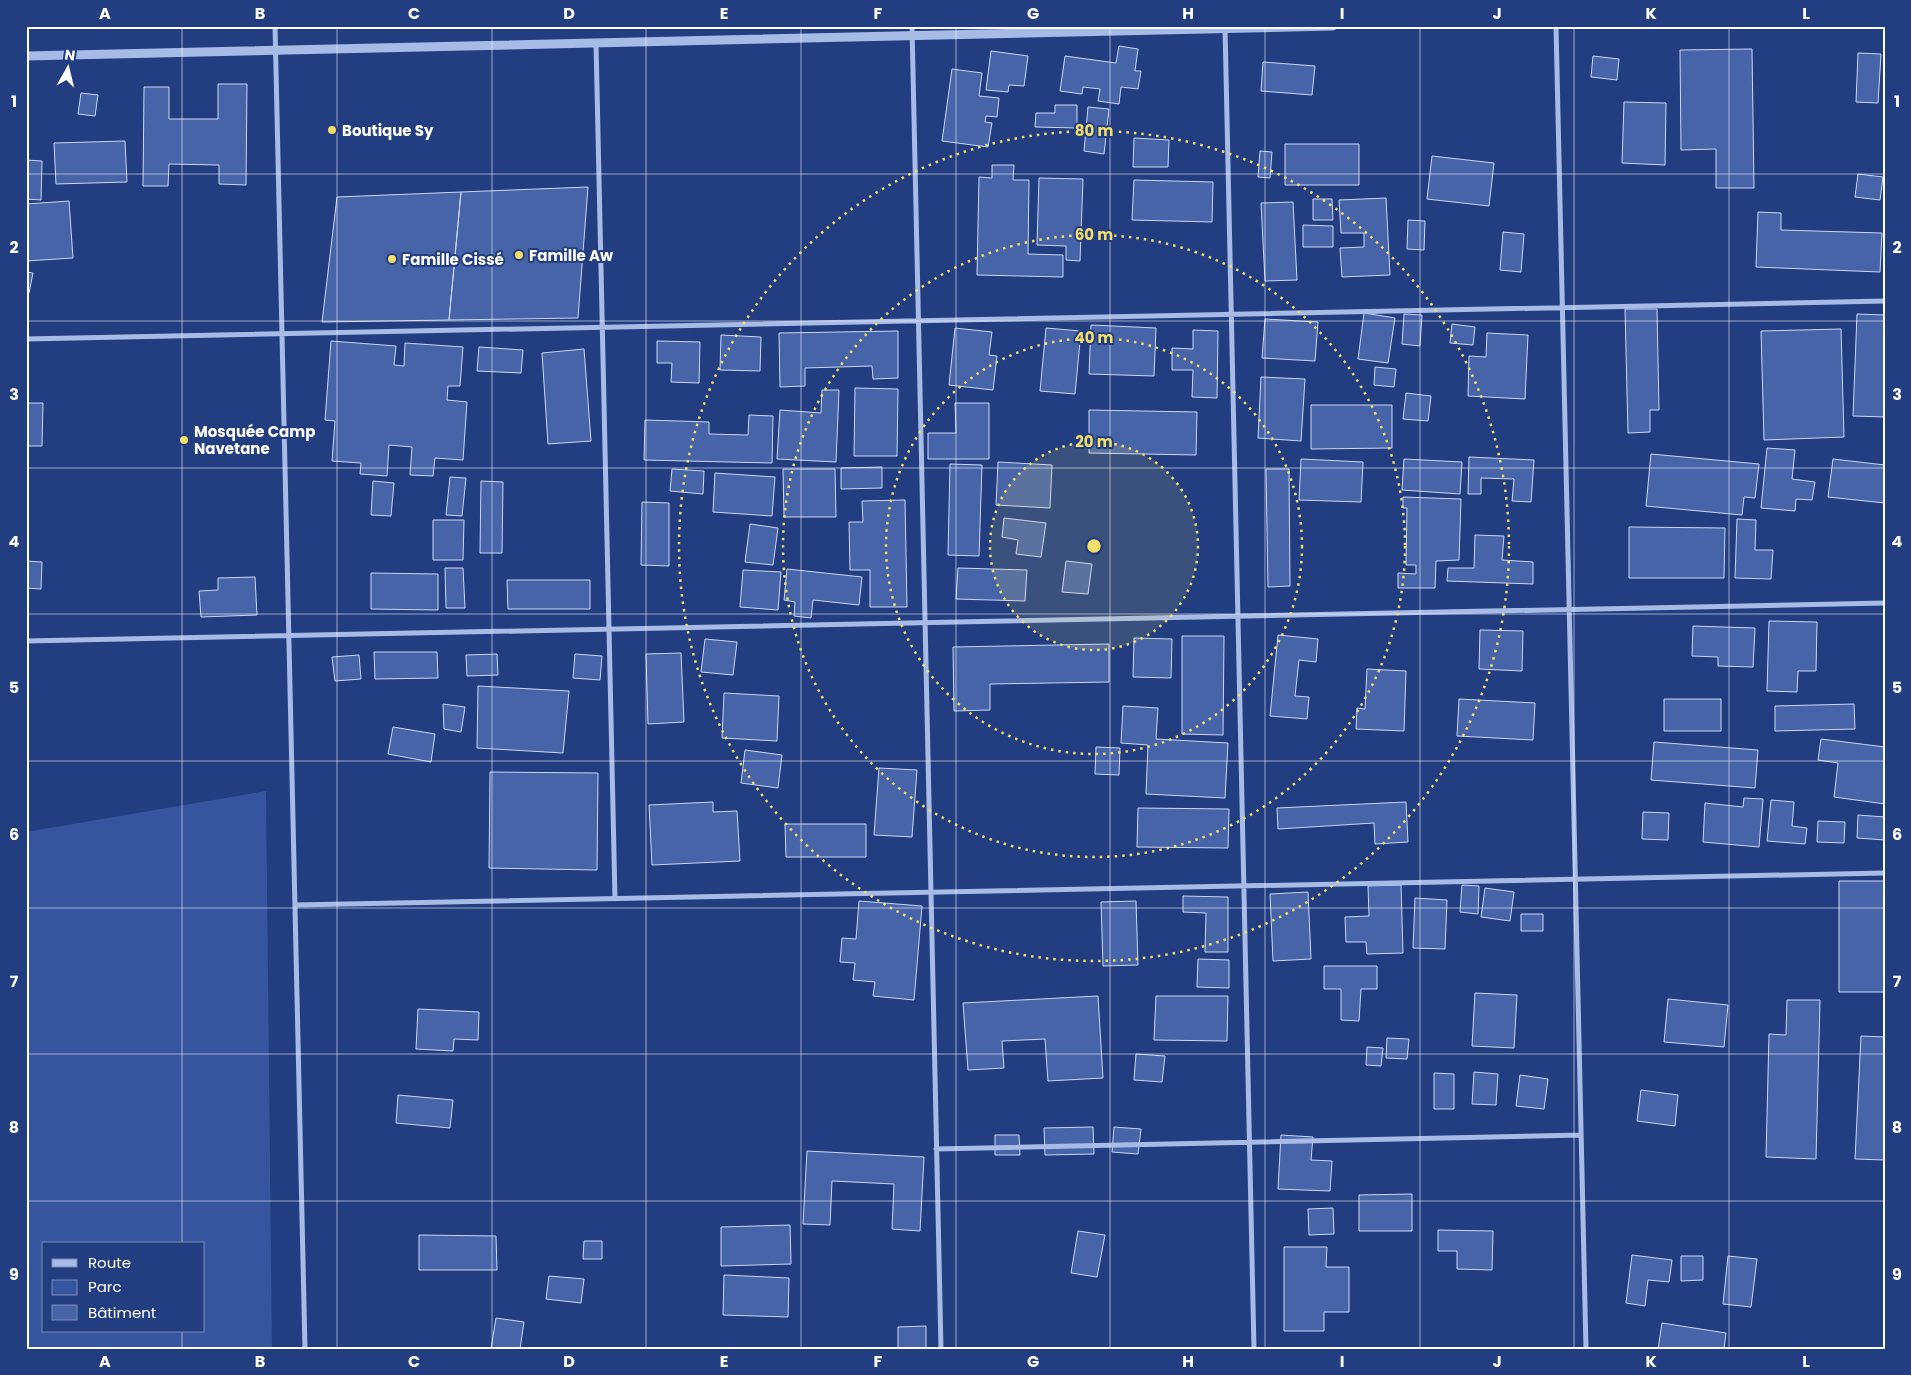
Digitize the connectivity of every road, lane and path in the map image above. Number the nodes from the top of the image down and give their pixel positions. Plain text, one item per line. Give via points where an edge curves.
1 (275, 26) edge
2 (1334, 26) edge
3 (1556, 26) edge
4 (1225, 27) edge
5 (912, 31) edge
6 (596, 43) junction
7 (275, 50) junction
8 (26, 56) edge
9 (1885, 301) edge
10 (1562, 308) junction
11 (1231, 314) junction
12 (918, 321) junction
13 (602, 327) junction
14 (282, 334) junction
15 (26, 339) edge
16 (1885, 603) edge
17 (1569, 610) junction
18 (1238, 616) junction
19 (924, 623) junction
20 (608, 629) junction
21 (289, 635) junction
22 (26, 641) edge
23 (1885, 873) edge
24 (1576, 880) junction
25 (1244, 886) junction
26 (931, 892) junction
27 (615, 899) junction
28 (295, 905) junction
29 (1581, 1135) junction
30 (1250, 1142) junction
31 (936, 1149) junction
32 (305, 1349) edge
33 (941, 1349) edge
34 (1254, 1349) edge
35 (1586, 1349) edge

1 - 7 street
2 - 4 street
3 - 10 street
4 - 5 street
4 - 11 street
5 - 6 street
5 - 12 street
6 - 7 street
6 - 13 street
7 - 8 street
7 - 14 street
9 - 10 street
10 - 11 street
10 - 17 street
11 - 12 street
11 - 18 street
12 - 13 street
12 - 19 street
13 - 14 street
13 - 20 street
14 - 15 street
14 - 21 street
16 - 17 street
17 - 18 street
17 - 24 street
18 - 19 street
18 - 25 street
19 - 20 street
19 - 26 street
20 - 21 street
20 - 27 street
21 - 22 street
21 - 28 street
23 - 24 street
24 - 25 street
24 - 29 street
25 - 26 street
25 - 30 street
26 - 27 street
26 - 31 street
27 - 28 street
28 - 32 street
29 - 30 street
29 - 35 street
30 - 31 street
30 - 34 street
31 - 33 street

